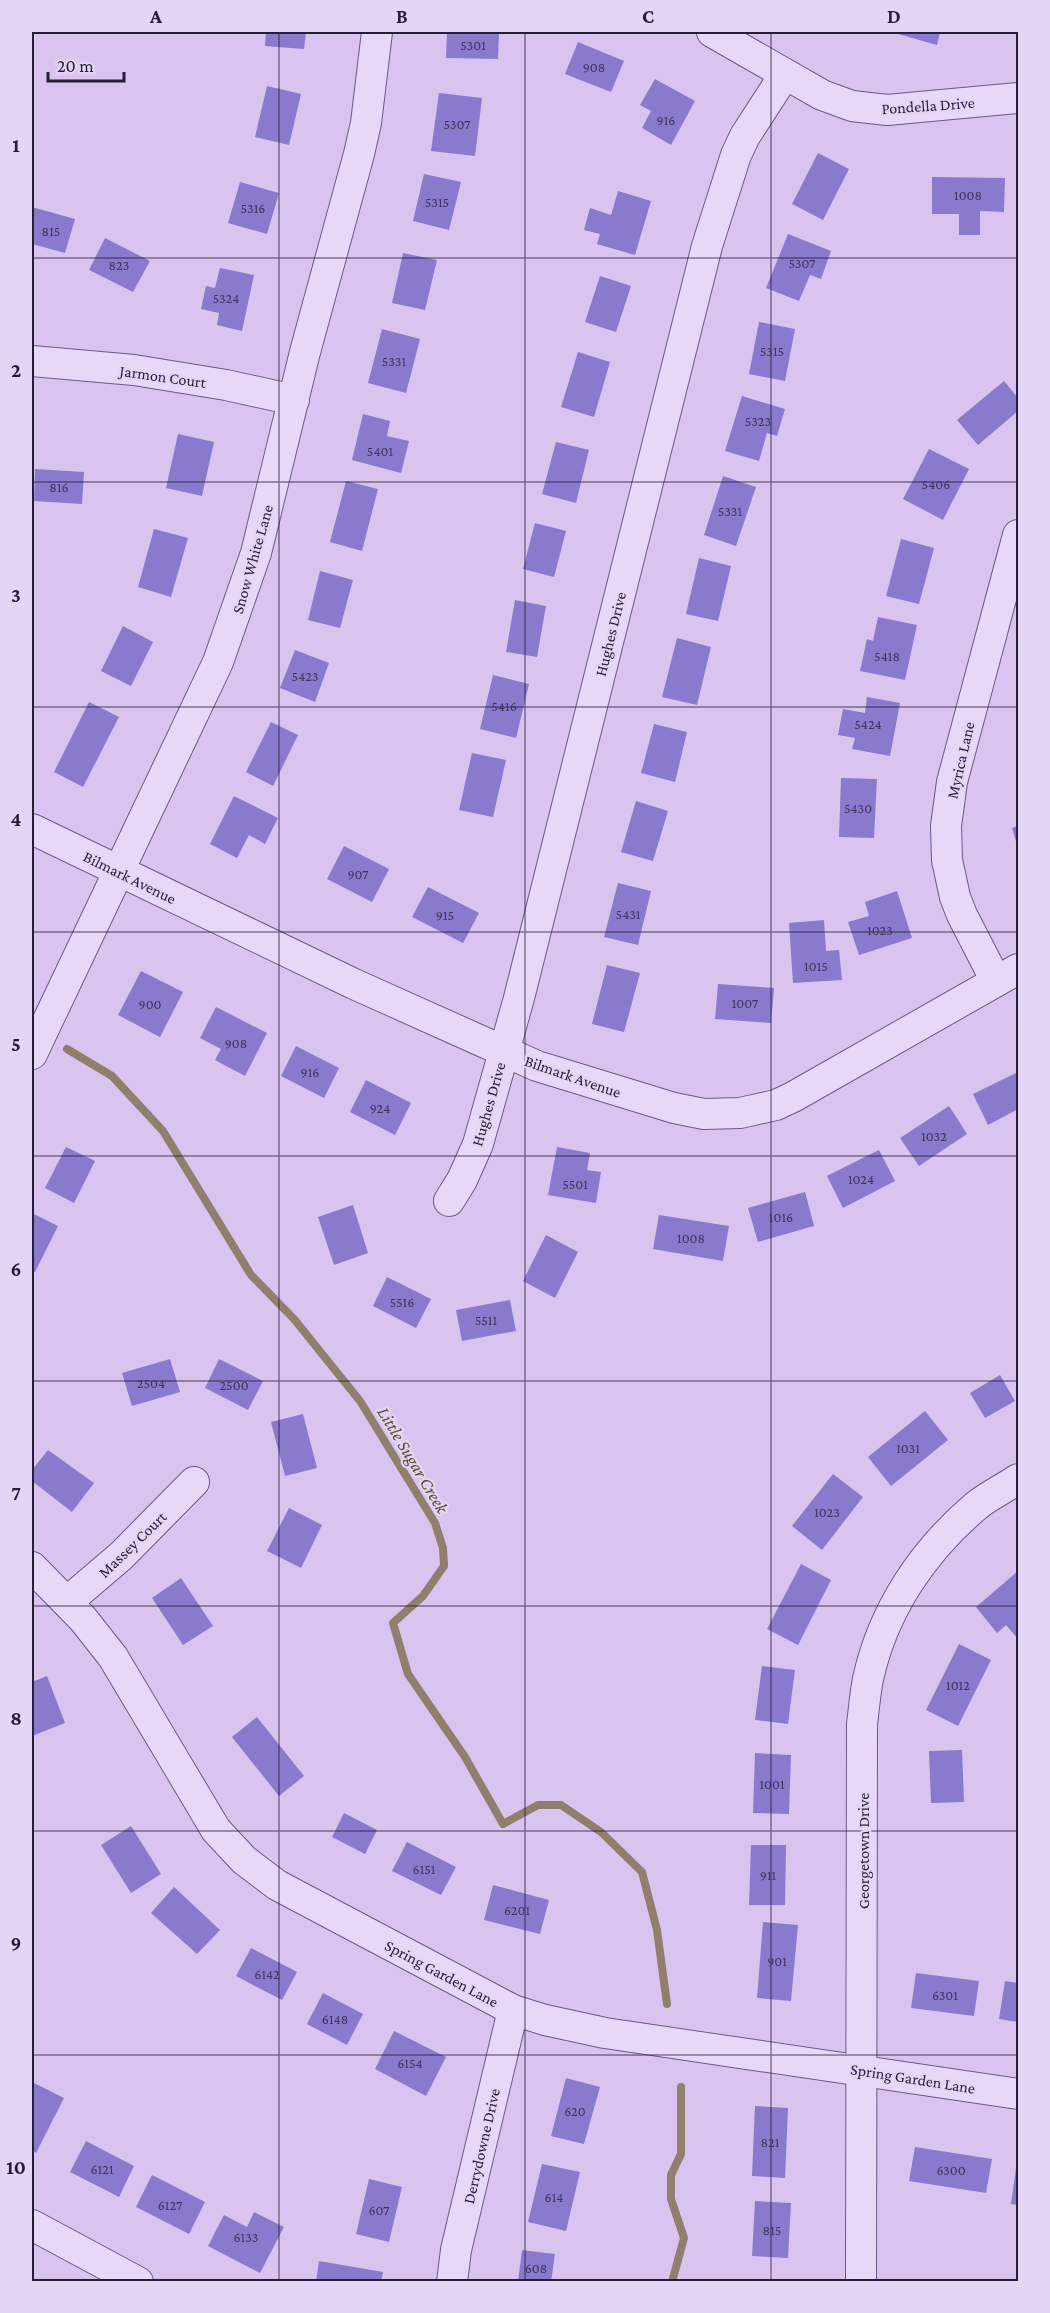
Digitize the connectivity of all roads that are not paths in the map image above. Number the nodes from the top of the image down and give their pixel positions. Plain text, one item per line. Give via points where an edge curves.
1 (377, 32) edge
2 (712, 32) edge
3 (785, 74) junction
4 (1018, 98) edge
5 (32, 361) edge
6 (294, 400) junction
7 (1018, 535) edge
8 (32, 829) edge
9 (118, 872) junction
10 (1007, 975) edge
11 (503, 1051) junction
12 (32, 1054) edge
13 (449, 1201) dead end
14 (1018, 1479) edge
15 (194, 1482) dead end
16 (32, 1567) edge
17 (67, 1602) junction
18 (513, 2010) junction
19 (863, 2071) junction
20 (1018, 2094) edge
21 (32, 2224) edge
22 (138, 2282) edge
23 (452, 2282) edge
24 (861, 2282) edge

1 - 6 street, Snow White Lane via 366,123
2 - 3 street, Pondella Drive
3 - 4 street, Pondella Drive via 822,95 869,109
3 - 11 street, Hughes Drive via 736,155 707,246
5 - 6 street, Jarmon Court via 134,370
6 - 9 street, Snow White Lane via 256,553 218,662
7 - 10 street, Myrica Lane via 952,782 946,826 947,860 955,897
8 - 9 street, Bilmark Avenue
9 - 11 street, Bilmark Avenue
9 - 12 street, Snow White Lane
10 - 11 street, Bilmark Avenue via 793,1097 740,1113 704,1114 674,1108 537,1066
11 - 13 street, Hughes Drive via 478,1144
14 - 19 street, Georgetown Drive via 978,1505 942,1538 913,1574 891,1614 868,1679 862,1724
15 - 17 street, Massey Court via 122,1556
16 - 17 street, Spring Garden Lane
17 - 18 street, Spring Garden Lane via 112,1657 216,1830 244,1860 277,1885
18 - 19 street, Spring Garden Lane via 605,2033
18 - 23 street, Derrydowne Drive via 456,2250
19 - 20 street, Spring Garden Lane
19 - 24 street, Georgetown Drive
21 - 22 street

